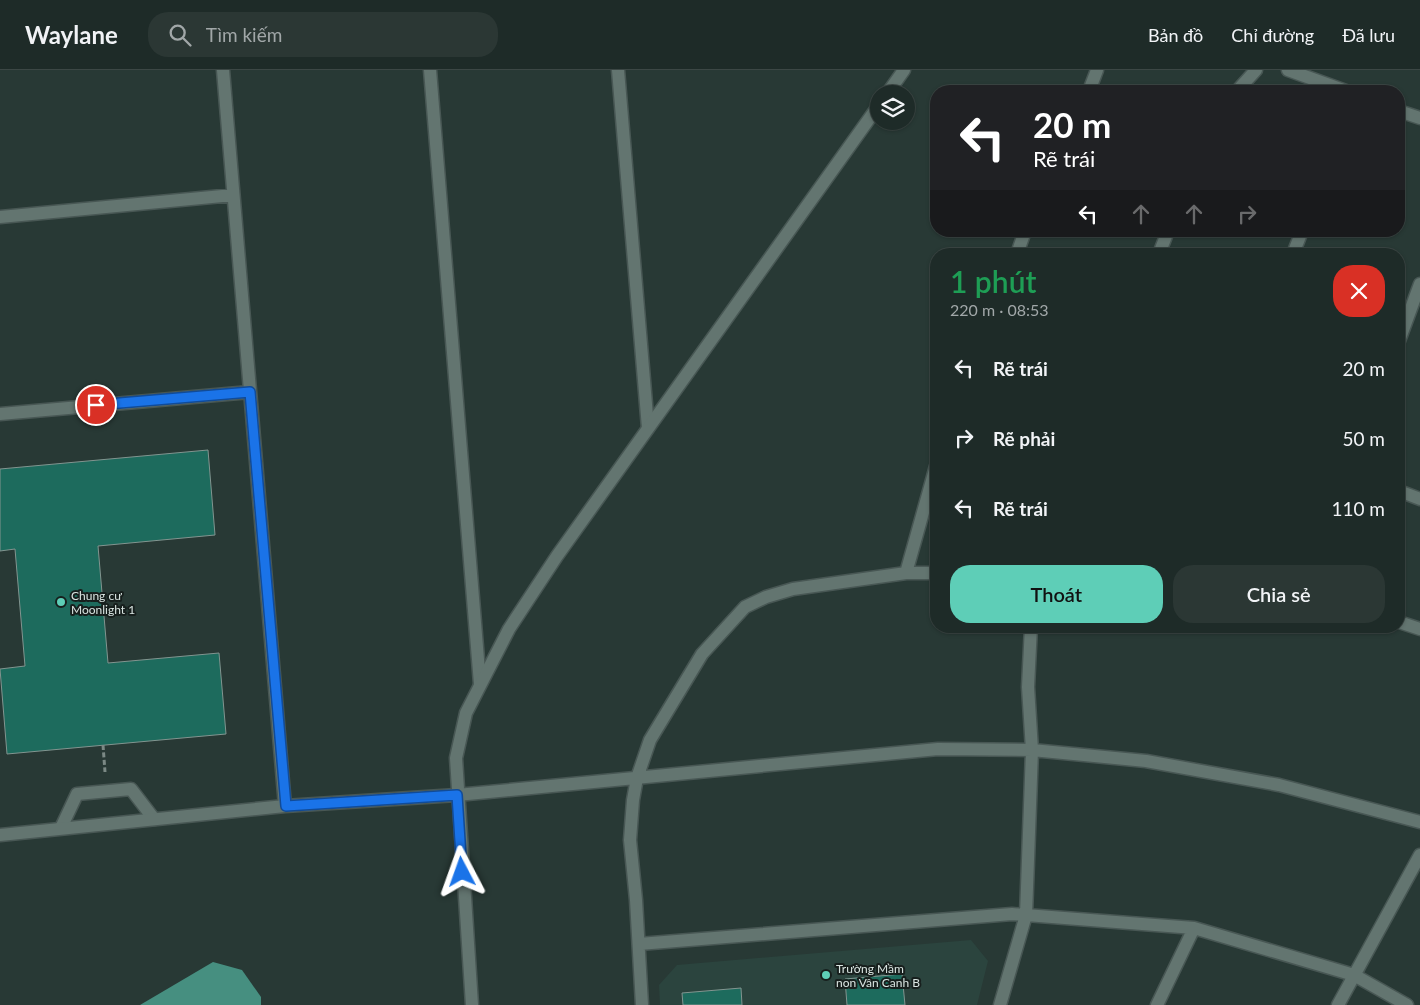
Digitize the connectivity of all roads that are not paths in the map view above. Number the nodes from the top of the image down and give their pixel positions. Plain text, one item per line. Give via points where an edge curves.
1 (223, 70) edge
2 (430, 70) edge
3 (618, 70) edge
4 (904, 70) edge
5 (1097, 70) edge
6 (1256, 70) edge
7 (1288, 70) edge
8 (893, 85) edge
9 (1091, 85) edge
10 (1242, 85) edge
11 (1329, 85) edge
12 (1405, 113) edge
13 (870, 118) edge
14 (1420, 118) edge
15 (234, 195) junction
16 (0, 217) edge
17 (1420, 284) edge
18 (1405, 325) edge
19 (250, 392) junction
20 (0, 414) edge
21 (648, 428) junction
22 (930, 487) edge
23 (1405, 494) edge
24 (1420, 500) edge
25 (930, 572) edge
26 (906, 573) junction
27 (1405, 624) edge
28 (1420, 629) edge
29 (1030, 633) edge
30 (480, 684) junction
31 (1032, 750) junction
32 (638, 778) junction
33 (457, 795) junction
34 (286, 806) junction
35 (154, 819) junction
36 (1420, 822) edge
37 (61, 828) junction
38 (0, 836) edge
39 (1420, 855) edge
40 (1026, 915) junction
41 (1194, 928) junction
42 (639, 944) junction
43 (1354, 975) junction
44 (472, 1005) edge
45 (642, 1005) edge
46 (1000, 1005) edge
47 (1157, 1005) edge
48 (1338, 1005) edge
49 (1407, 1005) edge

1 - 15 street
2 - 30 street
3 - 21 street
4 - 8 street
5 - 9 street
6 - 10 street
7 - 11 street
12 - 14 street
13 - 21 street
15 - 16 street
15 - 19 street
17 - 18 street
19 - 20 street
19 - 34 street
21 - 30 street via 509,629
22 - 26 street
23 - 24 street
25 - 26 street
26 - 32 street via 793,589 745,607 702,654 676,695 650,740
27 - 28 street
29 - 31 street via 1028,687
30 - 33 street via 466,713 456,758
31 - 32 street via 938,750
31 - 36 street via 1146,761 1279,785
31 - 40 street
32 - 33 street
32 - 42 street via 630,840
33 - 34 street
33 - 44 street
34 - 35 street
35 - 37 street
35 - 37 street via 131,789 107,791 78,794
37 - 38 street
39 - 43 street
40 - 41 street
40 - 42 street
40 - 46 street
41 - 43 street
41 - 47 street
42 - 45 street
43 - 48 street
43 - 49 street

